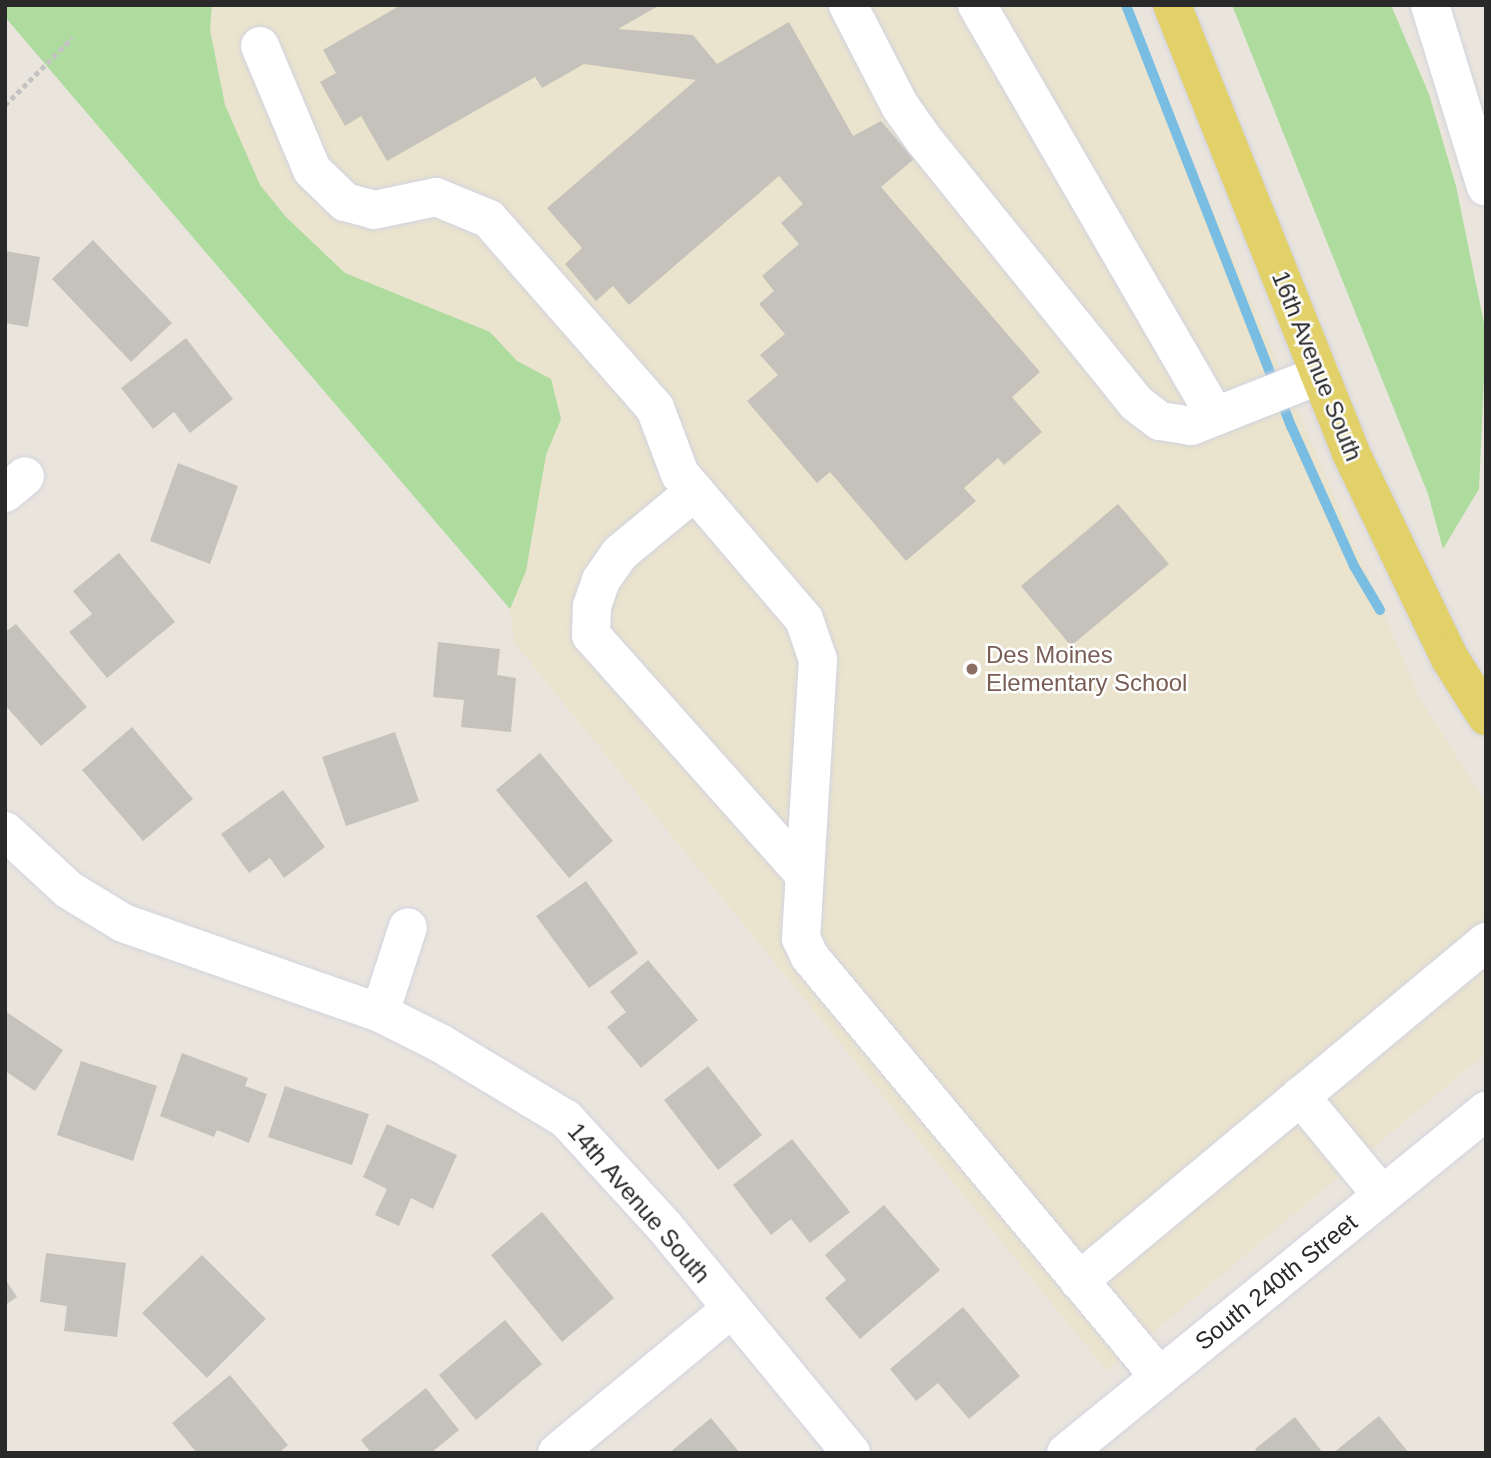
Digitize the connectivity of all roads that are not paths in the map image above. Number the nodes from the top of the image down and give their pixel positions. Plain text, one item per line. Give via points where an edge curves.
1 (848, 5) edge
2 (977, 5) edge
3 (1172, 5) edge
4 (1430, 5) edge
5 (260, 46) dead end
6 (1486, 187) edge
7 (1320, 375) junction
8 (1215, 416) junction
9 (695, 491) junction
10 (1486, 716) edge
11 (5, 831) edge
12 (802, 872) junction
13 (408, 927) dead end
14 (1486, 942) edge
15 (380, 1013) junction
16 (1300, 1096) junction
17 (1486, 1111) edge
18 (1382, 1195) junction
19 (1079, 1281) junction
20 (731, 1309) junction
21 (1159, 1377) junction
22 (557, 1453) edge
23 (851, 1453) edge
24 (1066, 1453) edge

1 - 8 street via 900,106 1136,403 1160,421 1191,426
2 - 8 street
3 - 7 main road, 16th Avenue South
4 - 6 street
5 - 9 street via 312,170 345,202 374,210 436,197 489,219 654,408 680,474
7 - 8 street
7 - 10 main road, 16th Avenue South via 1392,545 1449,657
9 - 12 street via 804,619 813,638 818,660
9 - 12 street via 620,553 601,580 592,606 591,635
11 - 15 street, 14th Avenue South via 69,890 122,922
12 - 19 street via 799,924 810,957
13 - 15 street
14 - 16 street
15 - 20 street, 14th Avenue South via 440,1042 566,1119 664,1226
16 - 18 street
16 - 19 street
17 - 18 street, South 240th Street
18 - 21 street, South 240th Street
19 - 21 street
20 - 22 street
20 - 23 street, 14th Avenue South
21 - 24 street, South 240th Street

